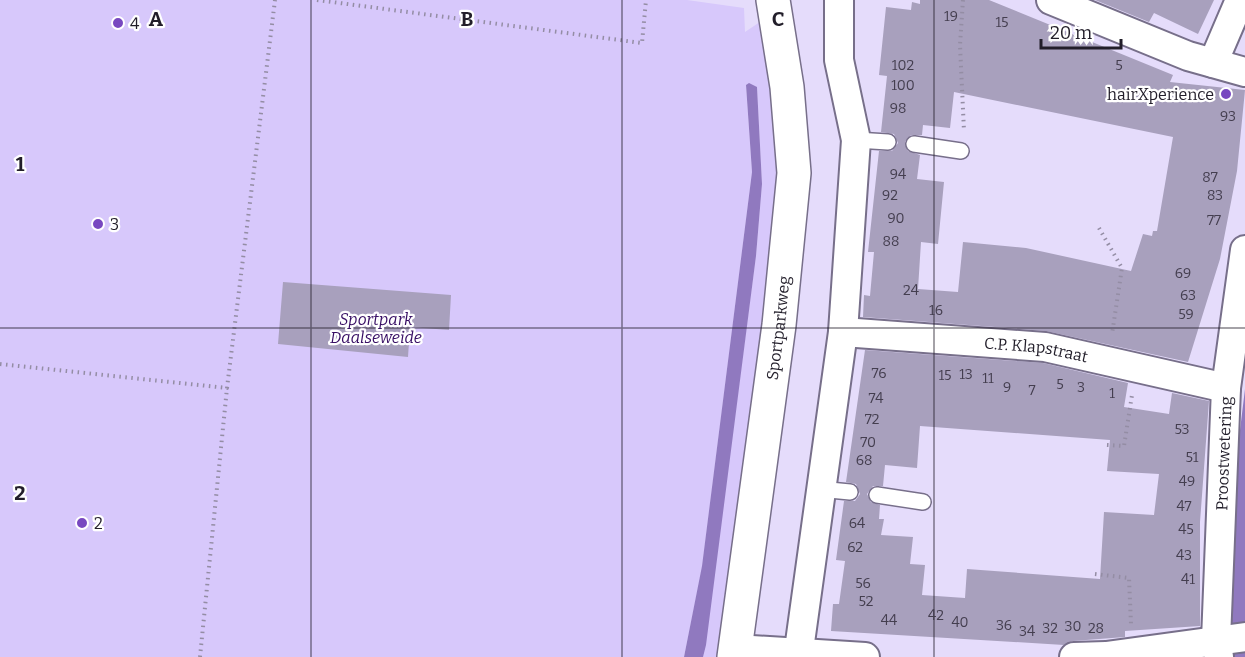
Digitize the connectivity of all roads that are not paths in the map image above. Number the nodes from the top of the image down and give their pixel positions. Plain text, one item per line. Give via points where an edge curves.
1 (772, 0) edge
2 (839, 0) edge
3 (1051, 0) edge
4 (1240, 0) edge
5 (1213, 63) junction
6 (1245, 72) edge
7 (856, 140) junction
8 (888, 142) dead end
9 (914, 144) dead end
10 (962, 144) road end
11 (1245, 250) edge
12 (843, 332) junction
13 (1226, 388) junction
14 (819, 489) junction
15 (850, 492) dead end
16 (877, 495) dead end
17 (923, 502) dead end
18 (1226, 643) edge
19 (735, 653) edge
20 (799, 655) edge
21 (865, 657) edge
22 (1074, 657) edge

1 - 19 street, Sportparkweg via 787,87 794,172 779,325
2 - 7 street via 839,60
3 - 5 street
4 - 5 street
5 - 6 street
7 - 8 lane
7 - 12 street
9 - 10 lane
11 - 13 street, Proostwetering
12 - 13 street, C.P. Klapstraat via 1045,347
12 - 14 street
13 - 18 street, Proostwetering
14 - 15 lane
14 - 20 street
16 - 17 lane
18 - 22 street
19 - 20 street
20 - 21 street

